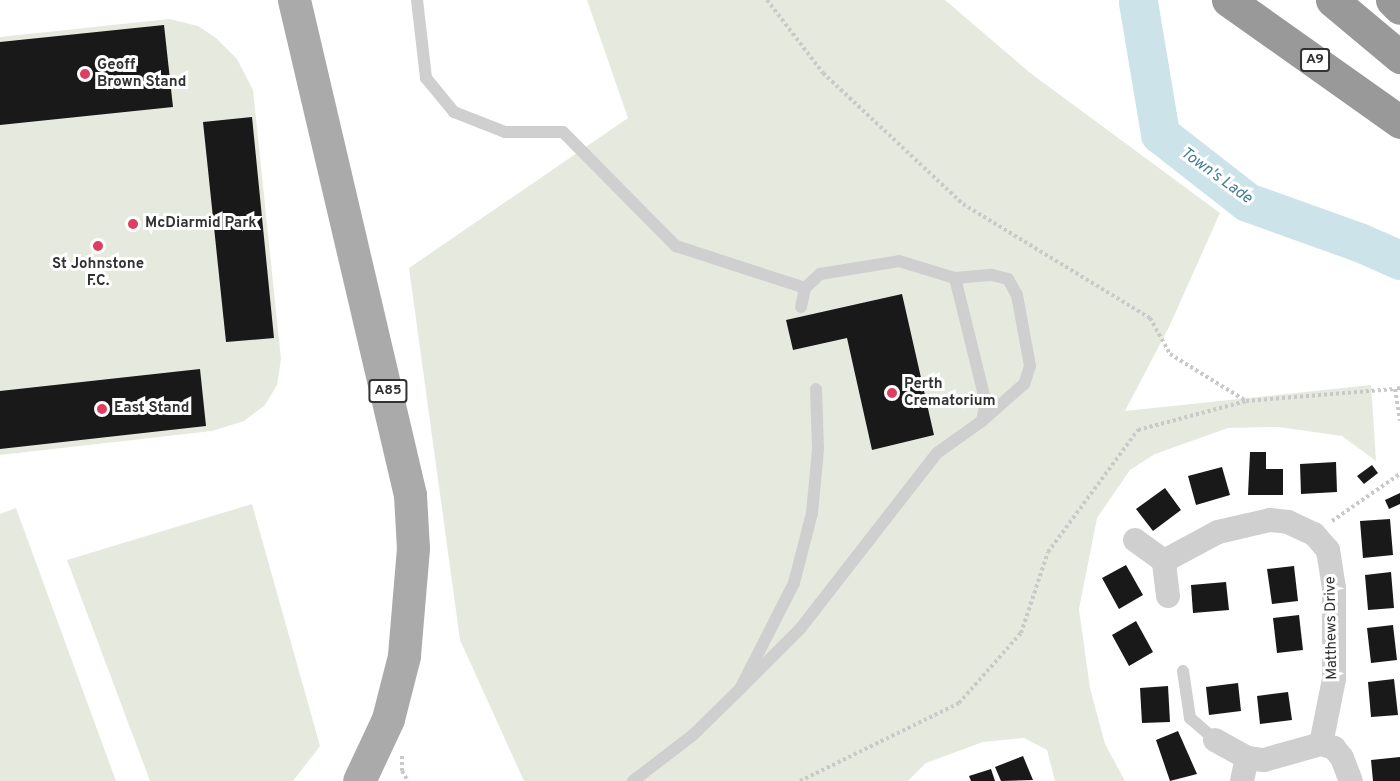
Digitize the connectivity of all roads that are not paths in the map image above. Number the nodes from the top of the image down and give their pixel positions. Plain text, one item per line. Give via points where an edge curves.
1 (294, 0) edge
2 (417, 0) edge
3 (1228, 0) edge
4 (1332, 0) edge
5 (1392, 0) edge
6 (1400, 8) edge
7 (1400, 57) edge
8 (1400, 122) edge
9 (955, 278) junction
10 (805, 288) junction
11 (801, 307) dead end
12 (816, 388) dead end
13 (982, 421) junction
14 (1136, 540) dead end
15 (1164, 561) junction
16 (1168, 596) dead end
17 (1183, 671) dead end
18 (740, 689) junction
19 (1215, 740) joint
20 (1321, 744) junction
21 (1245, 770) edge
22 (359, 781) edge
23 (633, 781) edge
24 (1351, 781) edge

1 - 22 main road, A85 via 410,495 413,548 404,657 388,718
2 - 10 lane via 426,78 454,112 505,132 563,132 676,246
3 - 8 highway, A9
4 - 7 highway
5 - 6 highway
9 - 10 lane via 899,261 820,274
9 - 13 lane via 986,402
9 - 13 lane via 992,275 1008,279 1017,295 1030,366 1024,384
10 - 11 lane
12 - 18 lane via 818,449 812,513 794,583
13 - 18 lane via 937,453 801,628
14 - 15 street
15 - 16 street
15 - 20 street, Matthews Drive via 1233,526 1288,522 1314,534 1328,550 1334,588 1334,679
17 - 19 lane via 1190,718
18 - 23 lane via 693,735
19 - 21 street
20 - 21 street via 1264,760
20 - 24 street via 1334,748

